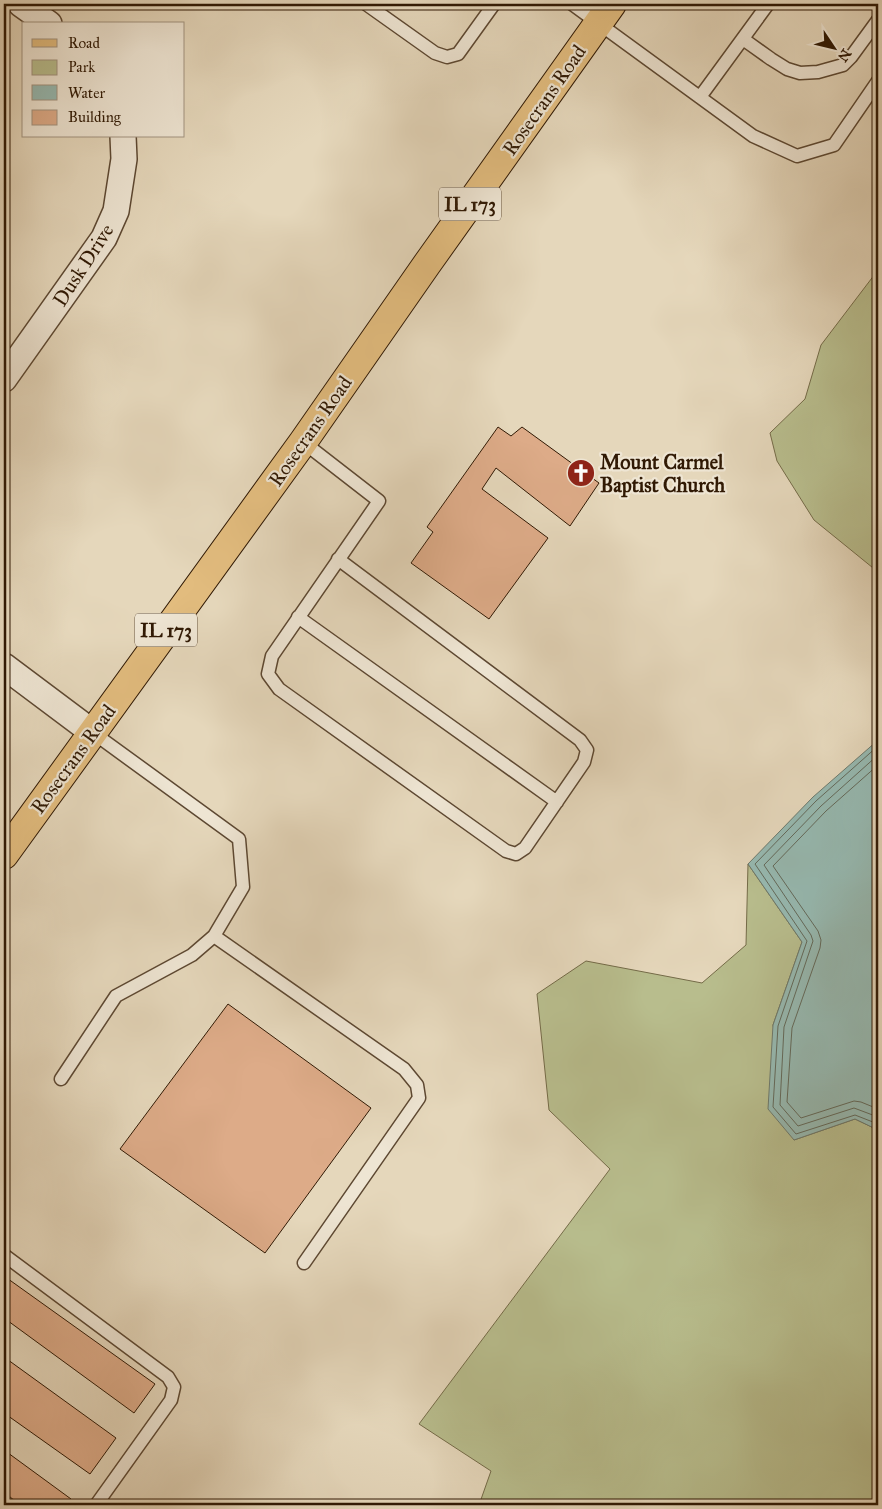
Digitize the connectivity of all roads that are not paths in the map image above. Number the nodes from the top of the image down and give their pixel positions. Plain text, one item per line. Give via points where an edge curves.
1 (21, 4) edge
2 (366, 4) edge
3 (494, 4) edge
4 (572, 4) edge
5 (768, 4) edge
6 (605, 14) edge
7 (878, 20) edge
8 (46, 22) edge
9 (743, 39) junction
10 (878, 81) edge
11 (700, 97) junction
12 (123, 138) edge
13 (4, 379) edge
14 (303, 442) junction
15 (338, 559) junction
16 (298, 617) junction
17 (4, 666) edge
18 (92, 732) junction
19 (557, 802) junction
20 (4, 855) edge
21 (214, 936) junction
22 (61, 1079) dead end
23 (4, 1255) edge
24 (304, 1263) dead end
25 (4, 1501) edge
26 (9, 1505) edge
27 (96, 1505) edge

1 - 8 street
2 - 3 lane via 435,53 447,57 462,50
4 - 6 lane
5 - 9 lane
6 - 11 lane
6 - 14 main road, Rosecrans Road / IL 173
7 - 9 lane via 843,65 818,72 800,73 787,69
9 - 11 lane
10 - 11 lane via 834,145 797,156 753,136
12 - 13 street, Dusk Drive via 124,159 116,211 104,238
14 - 15 lane via 379,501
14 - 18 main road, Rosecrans Road / IL 173
15 - 16 lane
15 - 19 lane via 580,740 587,750 584,762
16 - 19 lane
16 - 19 lane via 272,656 268,674 279,689 490,840 516,854 525,848
17 - 18 street
18 - 20 main road, Rosecrans Road / IL 173
18 - 21 lane via 239,839 243,887
21 - 22 lane via 192,955 116,996
21 - 24 lane via 404,1069 417,1085 419,1098
23 - 27 lane via 168,1377 174,1388 171,1400
25 - 26 lane

